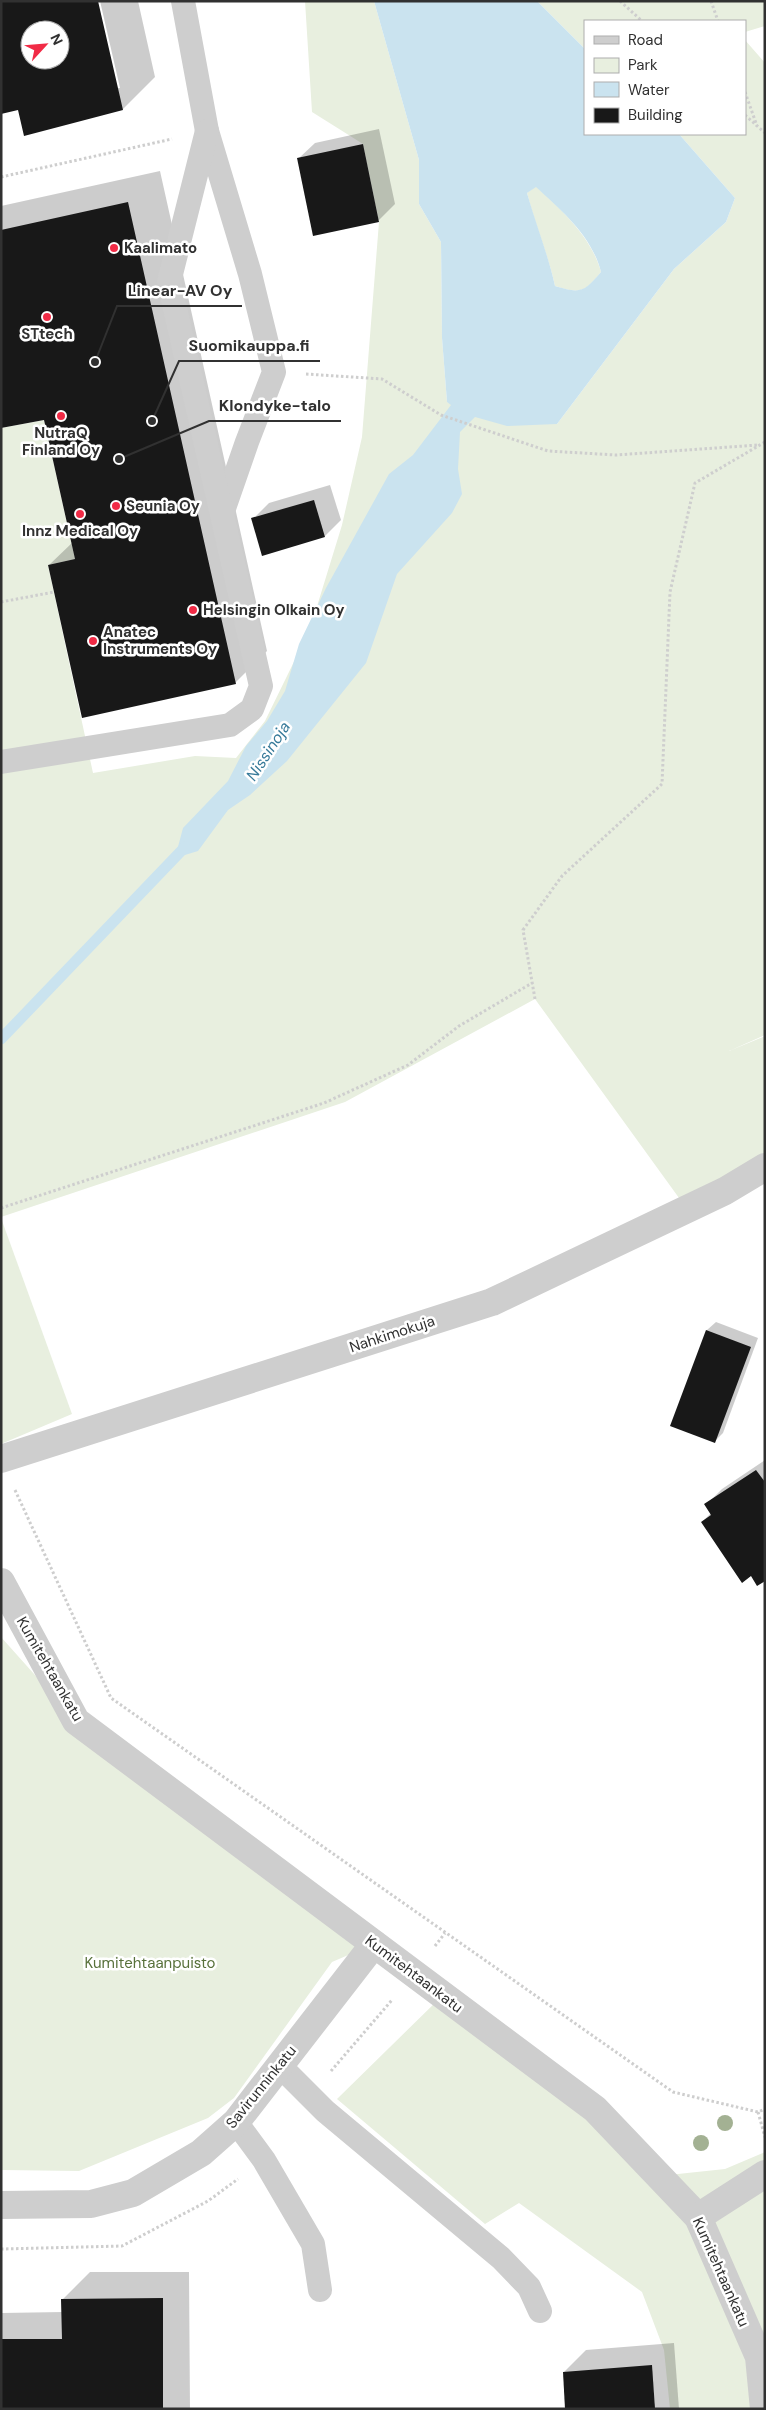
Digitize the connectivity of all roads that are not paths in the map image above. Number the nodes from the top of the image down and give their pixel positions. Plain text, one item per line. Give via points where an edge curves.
1 (183, 1) edge
2 (207, 131) junction
3 (222, 514) junction
4 (1, 762) edge
5 (765, 1167) edge
6 (2, 1459) edge
7 (1, 1582) edge
8 (374, 1944) junction
9 (279, 2065) junction
10 (236, 2122) junction
11 (765, 2174) edge
12 (1, 2205) edge
13 (698, 2216) junction
14 (320, 2290) dead end
15 (540, 2311) dead end
16 (764, 2409) edge

1 - 2 lane
2 - 3 lane via 169,282
2 - 3 lane via 250,274 274,372
3 - 4 lane via 261,686 252,709 230,725
5 - 6 street, Nahkimokuja via 725,1191 492,1302
7 - 8 street, Kumitehtaankatu via 76,1721
8 - 9 street, Savirunninkatu
8 - 13 street, Kumitehtaankatu via 595,2109
9 - 10 street, Savirunninkatu
9 - 15 lane via 325,2111 502,2258 529,2287
10 - 12 street, Savirunninkatu via 201,2154 133,2193 91,2204
10 - 14 lane via 264,2160 313,2244
11 - 13 street
13 - 16 street, Kumitehtaankatu via 759,2357

